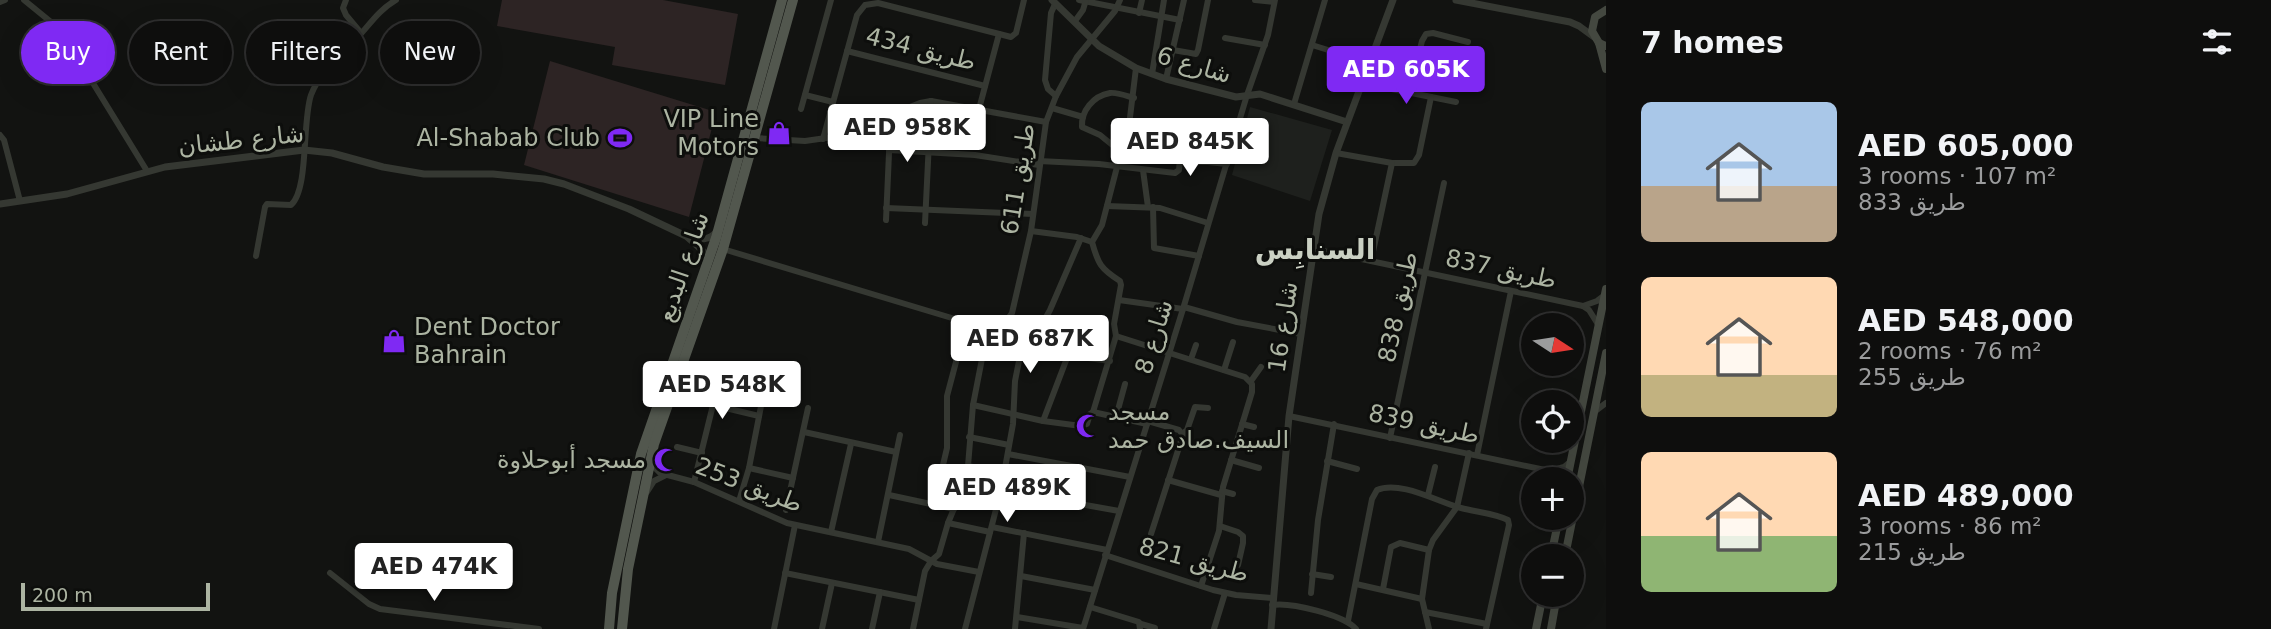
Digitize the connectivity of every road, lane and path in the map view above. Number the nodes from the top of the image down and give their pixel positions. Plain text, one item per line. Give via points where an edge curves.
1 (24, 0) edge
2 (339, 0) edge
3 (345, 0) edge
4 (396, 0) edge
5 (782, 0) edge
6 (793, 0) edge
7 (831, 0) edge
8 (1024, 0) edge
9 (1083, 0) edge
10 (1142, 0) edge
11 (1164, 0) edge
12 (1184, 0) edge
13 (1208, 0) edge
14 (1255, 0) edge
15 (1325, 0) edge
16 (1393, 0) edge
17 (1455, 0) edge
18 (1275, 1) edge
19 (878, 2) edge
20 (1053, 2) edge
21 (1119, 4) edge
22 (343, 8) junction
23 (1600, 11) edge
24 (1139, 13) junction
25 (1161, 17) junction
26 (1180, 20) junction
27 (351, 21) edge
28 (1075, 22) junction
29 (1570, 22) junction
30 (366, 27) edge
31 (999, 34) junction
32 (1093, 38) junction
33 (1225, 38) dead end
34 (1468, 41) dead end
35 (1600, 42) edge
36 (1265, 45) junction
37 (1312, 45) junction
38 (1173, 50) junction
39 (847, 51) junction
40 (1370, 63) junction
41 (1136, 68) junction
42 (1606, 69) edge
43 (1152, 74) junction
44 (1166, 79) junction
45 (1362, 83) junction
46 (317, 84) edge
47 (985, 86) junction
48 (1409, 93) junction
49 (805, 95) junction
50 (1247, 95) junction
51 (1056, 96) junction
52 (1430, 97) junction
53 (1133, 98) junction
54 (931, 101) junction
55 (833, 102) junction
56 (1456, 102) dead end
57 (1294, 104) junction
58 (1052, 108) junction
59 (979, 109) junction
60 (801, 110) dead end
61 (887, 116) junction
62 (1083, 117) junction
63 (1046, 122) junction
64 (1347, 122) junction
65 (0, 135) edge
66 (755, 138) junction
67 (823, 139) junction
68 (1127, 142) dead end
69 (1200, 145) dead end
70 (304, 150) junction
71 (889, 150) junction
72 (927, 152) junction
73 (1336, 153) junction
74 (1180, 162) junction
75 (1039, 163) junction
76 (1392, 163) junction
77 (1227, 164) junction
78 (1115, 166) junction
79 (1143, 170) junction
80 (147, 171) junction
81 (1444, 183) dead end
82 (20, 201) junction
83 (0, 204) edge
84 (1107, 206) junction
85 (1151, 207) junction
86 (886, 208) junction
87 (925, 211) junction
88 (1034, 214) junction
89 (886, 220) dead end
90 (721, 222) junction
91 (925, 223) dead end
92 (1208, 223) junction
93 (1031, 231) junction
94 (686, 236) junction
95 (1081, 238) junction
96 (1092, 242) junction
97 (723, 249) junction
98 (1314, 249) junction
99 (257, 256) dead end
100 (1199, 256) junction
101 (1371, 261) junction
102 (706, 268) junction
103 (1425, 273) junction
104 (1511, 291) junction
105 (1605, 292) edge
106 (1119, 300) junction
107 (1583, 306) junction
108 (1184, 308) junction
109 (958, 319) junction
110 (1045, 319) junction
111 (1008, 321) junction
112 (1600, 326) junction
113 (988, 328) junction
114 (1301, 334) junction
115 (1026, 336) junction
116 (1116, 336) junction
117 (1233, 342) dead end
118 (1195, 345) dead end
119 (1170, 352) junction
120 (1606, 353) edge
121 (1070, 356) junction
122 (1191, 359) junction
123 (1110, 361) junction
124 (1261, 367) dead end
125 (1224, 370) junction
126 (1251, 381) junction
127 (1125, 384) dead end
128 (1600, 385) junction
129 (763, 396) dead end
130 (1606, 396) edge
131 (692, 400) dead end
132 (1606, 403) edge
133 (713, 405) junction
134 (973, 405) junction
135 (808, 408) dead end
136 (1208, 408) dead end
137 (1093, 412) junction
138 (1013, 414) junction
139 (1593, 414) junction
140 (758, 416) junction
141 (1289, 416) junction
142 (1116, 417) junction
143 (1043, 421) junction
144 (1148, 423) junction
145 (1242, 424) junction
146 (1334, 424) junction
147 (1254, 427) dead end
148 (804, 432) junction
149 (1182, 434) junction
150 (900, 435) dead end
151 (969, 437) junction
152 (1390, 438) junction
153 (851, 444) junction
154 (1009, 445) junction
155 (677, 447) dead end
156 (896, 452) junction
157 (702, 453) junction
158 (1469, 453) junction
159 (1008, 454) junction
160 (1477, 455) junction
161 (1231, 460) junction
162 (1327, 461) junction
163 (1572, 461) junction
164 (650, 463) junction
165 (968, 466) junction
166 (749, 467) junction
167 (1076, 467) junction
168 (1435, 467) dead end
169 (1532, 467) edge
170 (1564, 467) edge
171 (1570, 467) edge
172 (1259, 468) dead end
173 (1357, 469) dead end
174 (1004, 473) junction
175 (666, 475) junction
176 (1130, 477) junction
177 (793, 478) junction
178 (1168, 480) junction
179 (694, 482) junction
180 (1001, 490) junction
181 (1222, 493) junction
182 (1233, 494) dead end
183 (889, 495) junction
184 (1428, 495) junction
185 (643, 498) junction
186 (738, 501) junction
187 (1069, 502) junction
188 (934, 503) junction
189 (1457, 507) junction
190 (954, 509) junction
191 (786, 510) dead end
192 (1119, 511) junction
193 (948, 523) junction
194 (795, 526) junction
195 (1220, 526) junction
196 (991, 530) junction
197 (831, 532) junction
198 (1024, 533) junction
199 (1151, 534) dead end
200 (878, 542) junction
201 (1567, 544) edge
202 (1429, 550) junction
203 (1106, 553) junction
204 (931, 561) junction
205 (1238, 565) dead end
206 (979, 572) junction
207 (330, 573) dead end
208 (785, 573) junction
209 (1312, 574) junction
210 (1021, 576) junction
211 (1331, 578) dead end
212 (832, 583) junction
213 (1356, 584) junction
214 (1201, 586) junction
215 (1383, 589) junction
216 (1095, 590) junction
217 (880, 592) junction
218 (1225, 593) junction
219 (1311, 593) dead end
220 (1422, 599) junction
221 (919, 600) junction
222 (1273, 602) junction
223 (1090, 607) junction
224 (1541, 607) edge
225 (1555, 607) edge
226 (1425, 612) junction
227 (1017, 617) junction
228 (1348, 621) junction
229 (1215, 625) edge
230 (1487, 626) edge
231 (1140, 627) edge
232 (1154, 628) edge
233 (539, 629) edge
234 (609, 629) edge
235 (622, 629) edge
236 (774, 629) edge
237 (822, 629) edge
238 (872, 629) edge
239 (914, 629) edge
240 (965, 629) edge
241 (1016, 629) edge
242 (1083, 629) edge
243 (1222, 629) edge
244 (1271, 629) edge
245 (1356, 629) edge
246 (1429, 629) edge
247 (1536, 629) edge
248 (1551, 629) edge

1 - 80 street via 51,22 72,50
2 - 22 street
3 - 22 street
4 - 30 street
5 - 90 main road, شارع البديع
6 - 66 main road, شارع البديع
7 - 49 street
8 - 31 street via 1015,35
9 - 21 street
9 - 28 street
10 - 24 street
11 - 25 street
12 - 26 street
13 - 38 street via 1196,54
14 - 18 street
15 - 37 street
16 - 40 street, شارع 16
17 - 29 street
18 - 36 street, شارع 8
19 - 31 street
19 - 39 street via 858,12
20 - 28 street, شارع 6
20 - 51 street via 1045,80
21 - 24 street
21 - 32 street, طريق 611
22 - 27 street
23 - 29 street
23 - 35 main road via 1592,31
24 - 25 street
25 - 26 street
25 - 43 street
26 - 38 street
28 - 32 street, شارع 6
29 - 35 street
31 - 47 street
32 - 41 street, شارع 6
32 - 51 street, طريق 611
33 - 36 street
34 - 48 street via 1426,34
35 - 42 main road
36 - 50 street, شارع 8
37 - 40 street
37 - 57 street
38 - 44 street
39 - 47 street, طريق 434
39 - 55 street
40 - 45 street, شارع 16
41 - 43 street, شارع 6
41 - 53 street
43 - 44 street, شارع 6
44 - 50 street, شارع 6 via 1236,97
45 - 48 street
45 - 64 street, شارع 16
46 - 70 street via 308,111
47 - 59 street
48 - 52 street
49 - 55 street
49 - 60 street
50 - 57 street, شارع 6
50 - 77 street, شارع 8
51 - 58 street, طريق 611
52 - 56 street
52 - 76 street via 1418,158 1410,164
53 - 62 street via 1110,93 1090,103
53 - 68 street
54 - 59 street
54 - 61 street
54 - 72 street
55 - 67 street
57 - 64 street, شارع 6
58 - 62 street
58 - 63 street, طريق 611
59 - 63 street
61 - 67 street
61 - 71 street
62 - 78 street via 1083,127 1119,151
63 - 75 street, طريق 611
64 - 73 street, شارع 16
65 - 82 street
66 - 67 street
66 - 97 main road, شارع البديع
69 - 74 street via 1182,146
70 - 80 street, شارع طشان
70 - 94 street, شارع طشان via 424,174 544,179 599,196
70 - 99 street via 298,196 291,205 267,204 262,211
71 - 72 street
71 - 86 street
72 - 75 street
72 - 87 street
73 - 76 street
73 - 98 street, شارع 16
74 - 77 street
74 - 79 street via 1178,172
75 - 78 street
75 - 88 street, طريق 611
76 - 101 street
77 - 92 street, شارع 8
78 - 79 street
78 - 84 street
79 - 85 street
80 - 82 street, شارع طشان via 67,194
81 - 103 street, طريق 838
82 - 83 street, شارع طشان
84 - 85 street
84 - 96 street
85 - 92 street
85 - 100 street via 1154,247
86 - 87 street
86 - 89 street
87 - 88 street
87 - 91 street
88 - 93 street, طريق 611
90 - 94 street via 709,238
90 - 102 main road, شارع البديع
92 - 100 street, شارع 8
93 - 95 street
93 - 111 street, طريق 611
94 - 102 street via 705,254
95 - 96 street
95 - 110 street
96 - 106 street via 1102,269 1120,281
97 - 109 street
97 - 164 main road, شارع البديع
98 - 101 street, طريق 837
98 - 114 street, شارع 16
100 - 108 street, شارع 8
101 - 103 street, طريق 837
102 - 234 main road, شارع البديع via 641,454 612,593
103 - 104 street, طريق 837
103 - 152 street, طريق 838
104 - 107 street, طريق 837
104 - 160 street
105 - 107 street, طريق 837
105 - 112 main road
106 - 108 street
106 - 116 street
107 - 112 street, طريق 837
108 - 114 street
108 - 119 street, شارع 8
109 - 113 street
109 - 188 street via 956,362 946,405 947,448
110 - 115 street
110 - 121 street via 1073,330
111 - 113 street
111 - 115 street
112 - 163 main road
113 - 134 street
114 - 141 street, شارع 16
115 - 138 street
116 - 119 street
116 - 123 street
117 - 125 street
118 - 122 street
119 - 122 street
119 - 144 street, شارع 8
120 - 128 main road
121 - 123 street
121 - 143 street
122 - 125 street
123 - 137 street
124 - 126 street
125 - 126 street
126 - 145 street
127 - 142 street
128 - 130 street
128 - 139 main road
129 - 140 street
131 - 133 street
132 - 139 street
133 - 140 street
133 - 157 street
134 - 138 street
134 - 151 street
135 - 148 street
136 - 149 street via 1195,407
137 - 142 street
137 - 143 street via 1083,426
138 - 143 street
138 - 154 street
139 - 201 main road
140 - 166 street
141 - 146 street, طريق 839
141 - 222 street, شارع 16
142 - 144 street
144 - 149 street
144 - 176 street, شارع 8
145 - 147 street
145 - 161 street
146 - 152 street, طريق 839
146 - 162 street
148 - 153 street
148 - 177 street
149 - 178 street
150 - 156 street
151 - 154 street
151 - 165 street
152 - 158 street, طريق 839
153 - 156 street
153 - 197 street
154 - 159 street
155 - 157 street
156 - 183 street
157 - 179 street
158 - 160 street, طريق 839
158 - 189 street
159 - 167 street
159 - 174 street
160 - 169 street, طريق 839
161 - 172 street
161 - 181 street
162 - 173 street
162 - 209 street
163 - 170 street
163 - 171 main road
164 - 175 street, طريق 253
164 - 185 main road, شارع البديع
165 - 174 street
165 - 190 street
166 - 177 street
166 - 186 street
167 - 176 street
167 - 187 street
168 - 184 street
174 - 180 street
175 - 179 street, طريق 253
175 - 185 street, طريق 253 via 654,481
176 - 192 street, شارع 8
177 - 191 street
178 - 181 street
178 - 199 street
179 - 186 street, طريق 253
180 - 187 street
180 - 196 street
181 - 182 street
181 - 195 street
183 - 188 street
183 - 200 street
184 - 189 street
184 - 213 street via 1377,489
185 - 235 main road, شارع البديع via 628,569
186 - 194 street, طريق 253
187 - 192 street
188 - 190 street
189 - 202 street
189 - 230 street via 1509,522
190 - 193 street
192 - 203 street, شارع 8
193 - 196 street, طريق 821
193 - 204 street via 939,554
194 - 197 street, طريق 253
194 - 208 street
195 - 205 street via 1243,536
195 - 214 street
196 - 198 street, طريق 821
196 - 206 street
197 - 200 street, طريق 253
198 - 203 street, طريق 821
198 - 210 street
200 - 204 street, طريق 253 via 914,550
202 - 215 street via 1400,543 1391,547
202 - 220 street
203 - 214 street, طريق 821
203 - 216 street, شارع 8
204 - 206 street, طريق 253
204 - 221 street
206 - 240 street
207 - 233 street via 380,609
208 - 212 street
208 - 236 street
209 - 211 street
209 - 219 street
210 - 216 street
210 - 227 street
212 - 217 street
212 - 237 street
213 - 215 street
213 - 228 street
214 - 218 street, طريق 821
215 - 220 street
216 - 223 street, شارع 8
217 - 221 street
217 - 238 street
218 - 222 street, طريق 821
218 - 229 street
220 - 226 street
221 - 239 street
222 - 228 street, طريق 821
222 - 244 street, شارع 16
223 - 231 street
223 - 242 street, شارع 8
224 - 247 main road
225 - 248 main road
226 - 230 street
226 - 246 street
227 - 241 street
227 - 242 street
228 - 245 street
229 - 243 street
231 - 232 street

